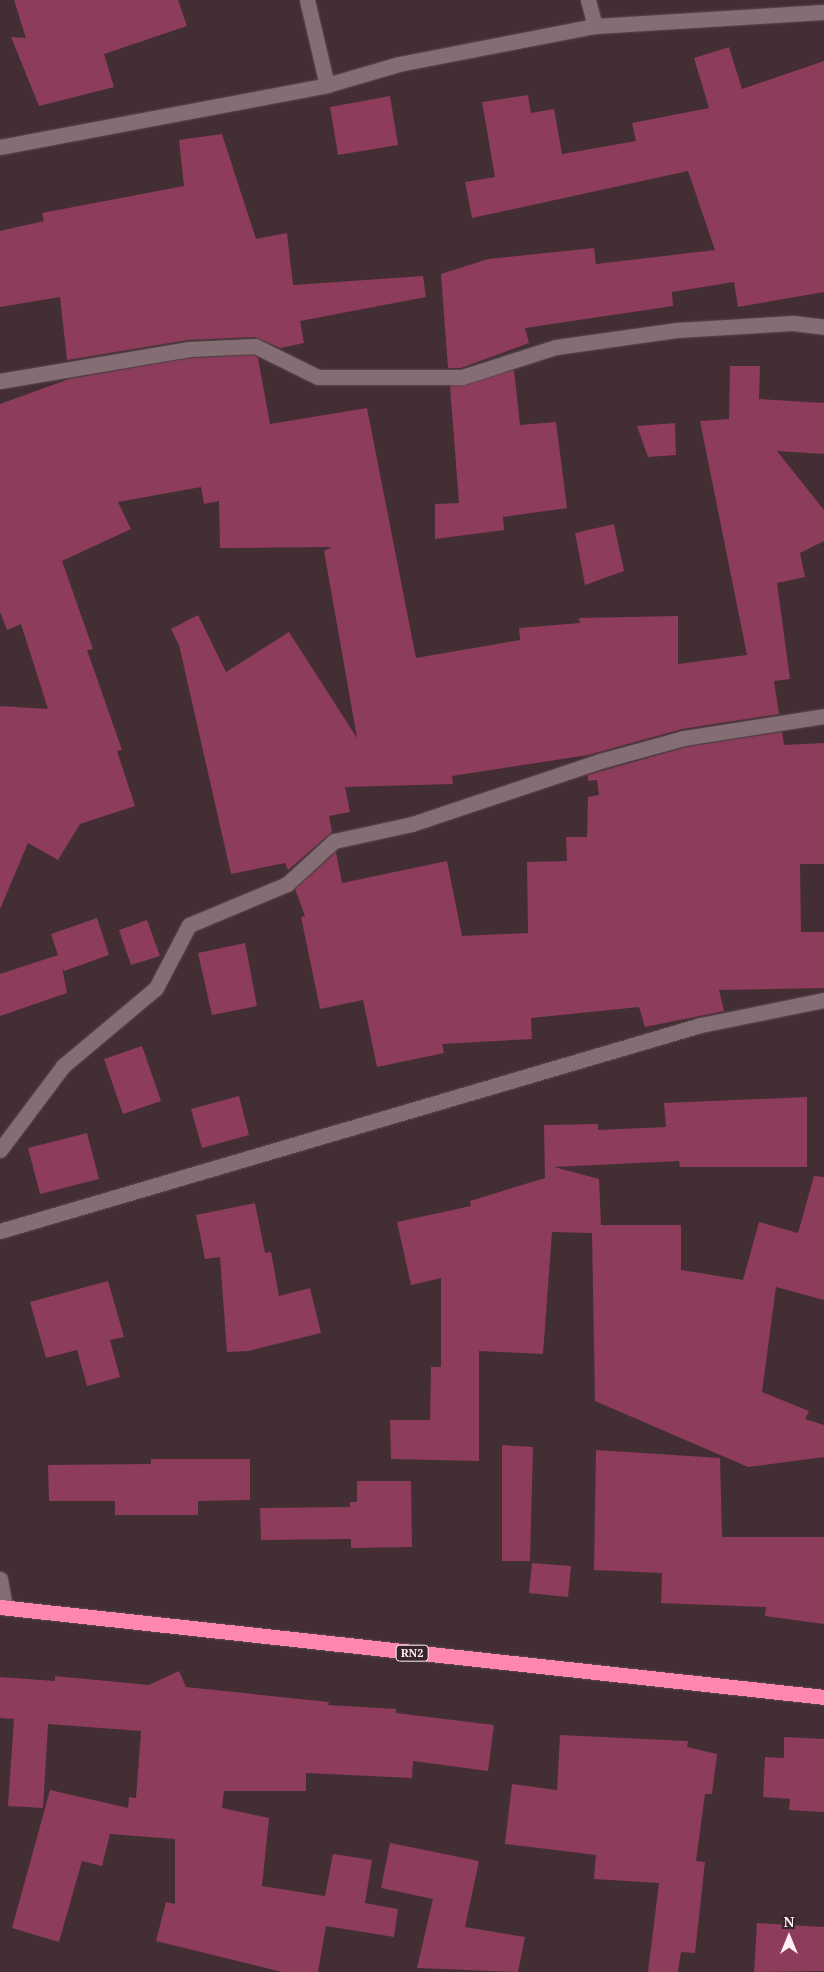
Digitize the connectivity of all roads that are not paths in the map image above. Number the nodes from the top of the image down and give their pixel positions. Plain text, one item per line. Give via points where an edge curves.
1 (307, 0) edge
2 (588, 0) edge
3 (824, 12) edge
4 (595, 26) junction
5 (327, 85) junction
6 (0, 147) edge
7 (824, 328) edge
8 (0, 381) edge
9 (824, 716) edge
10 (824, 1000) edge
11 (0, 1150) edge
12 (0, 1231) edge
13 (0, 1579) edge
14 (3, 1607) edge
15 (824, 1697) edge

1 - 5 street
2 - 4 street
3 - 4 street
4 - 5 street via 399,64
5 - 6 street
7 - 8 street via 793,322 667,332 556,347 462,377 318,377 255,346 189,349
9 - 11 street via 684,738 600,761 412,824 334,841 287,884 189,925 156,988 63,1066
10 - 12 street via 692,1028
13 - 14 street
14 - 15 highway, RN2

